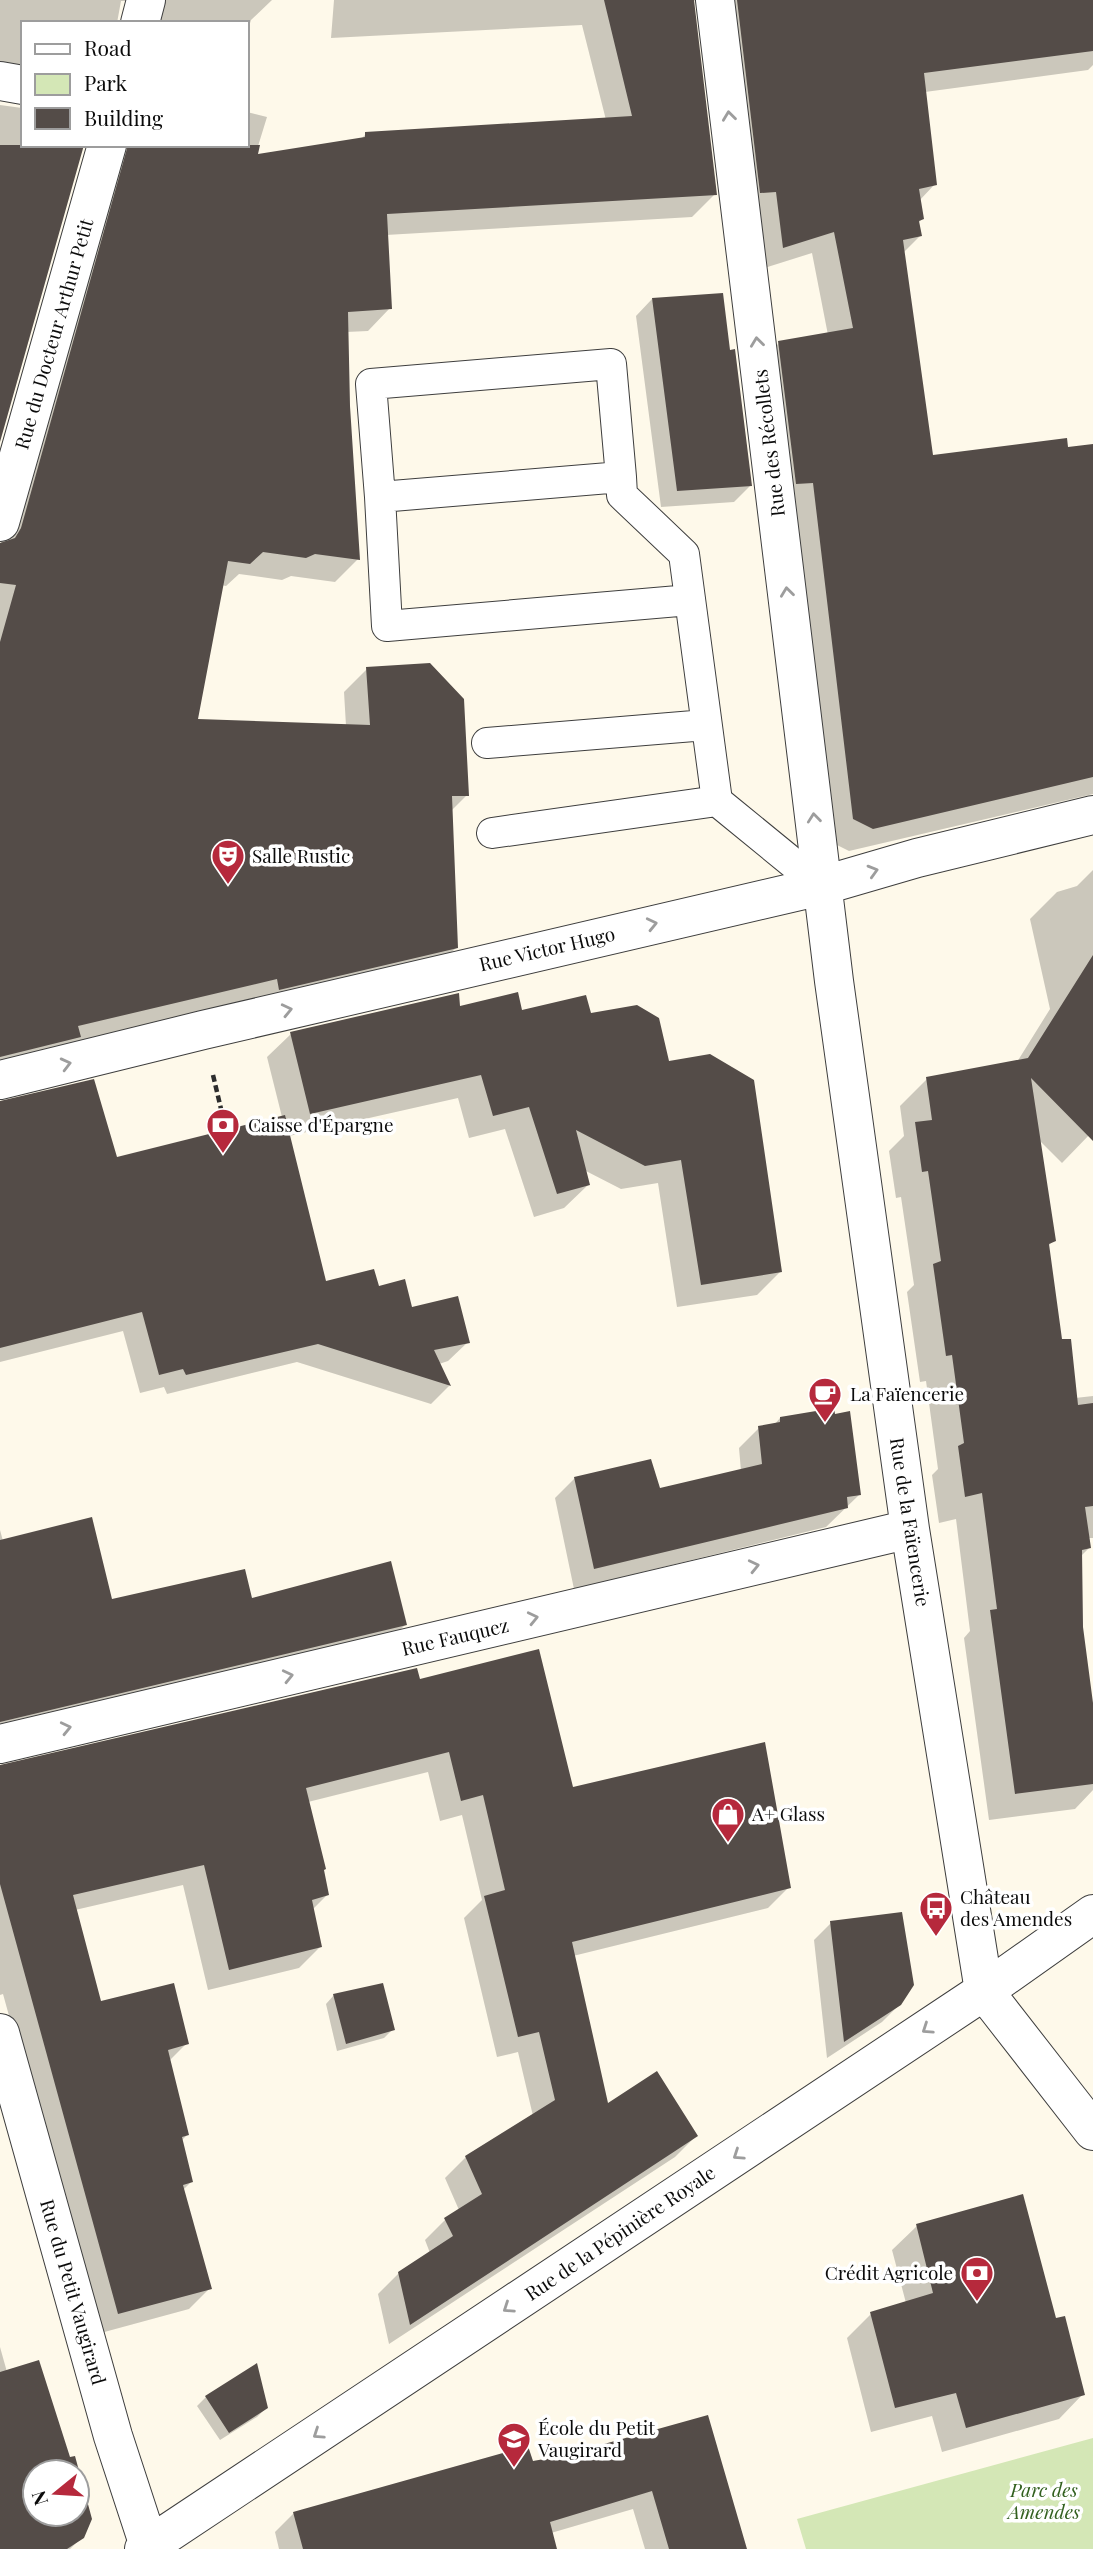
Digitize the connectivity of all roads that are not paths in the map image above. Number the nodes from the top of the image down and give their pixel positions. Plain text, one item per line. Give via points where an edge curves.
1 (146, 0) edge
2 (715, 0) edge
3 (141, 21) edge
4 (0, 80) edge
5 (21, 85) edge
6 (106, 147) edge
7 (621, 477) junction
8 (380, 496) junction
9 (0, 522) edge
10 (690, 600) junction
11 (706, 725) junction
12 (487, 743) dead end
13 (717, 801) junction
14 (1093, 815) edge
15 (492, 834) dead end
16 (821, 886) junction
17 (0, 1080) edge
18 (910, 1529) junction
19 (0, 1744) edge
20 (1093, 1914) edge
21 (984, 1991) junction
22 (0, 2034) edge
23 (1093, 2131) edge
24 (148, 2548) edge

1 - 3 street
16 -> 2 street, Rue des Récollets
4 - 5 street
6 - 9 street, Rue du Docteur Arthur Petit
7 - 8 lane
7 - 8 lane via 611,364 585,366 371,384
7 - 10 lane via 622,495 684,554
8 - 10 lane via 387,626
10 - 11 lane
11 - 12 lane
11 - 13 lane
13 - 15 lane
13 - 16 lane
16 -> 14 street, Rue Victor Hugo
17 -> 16 street, Rue Victor Hugo
16 - 18 street, Rue de la Faïencerie
19 -> 18 street, Rue Fauquez
18 - 21 street, Rue de la Faïencerie
20 - 21 street, Rue de la Pépinière Royale
21 - 23 street
21 -> 24 street, Rue de la Pépinière Royale
22 - 24 street, Rue du Petit Vaugirard

